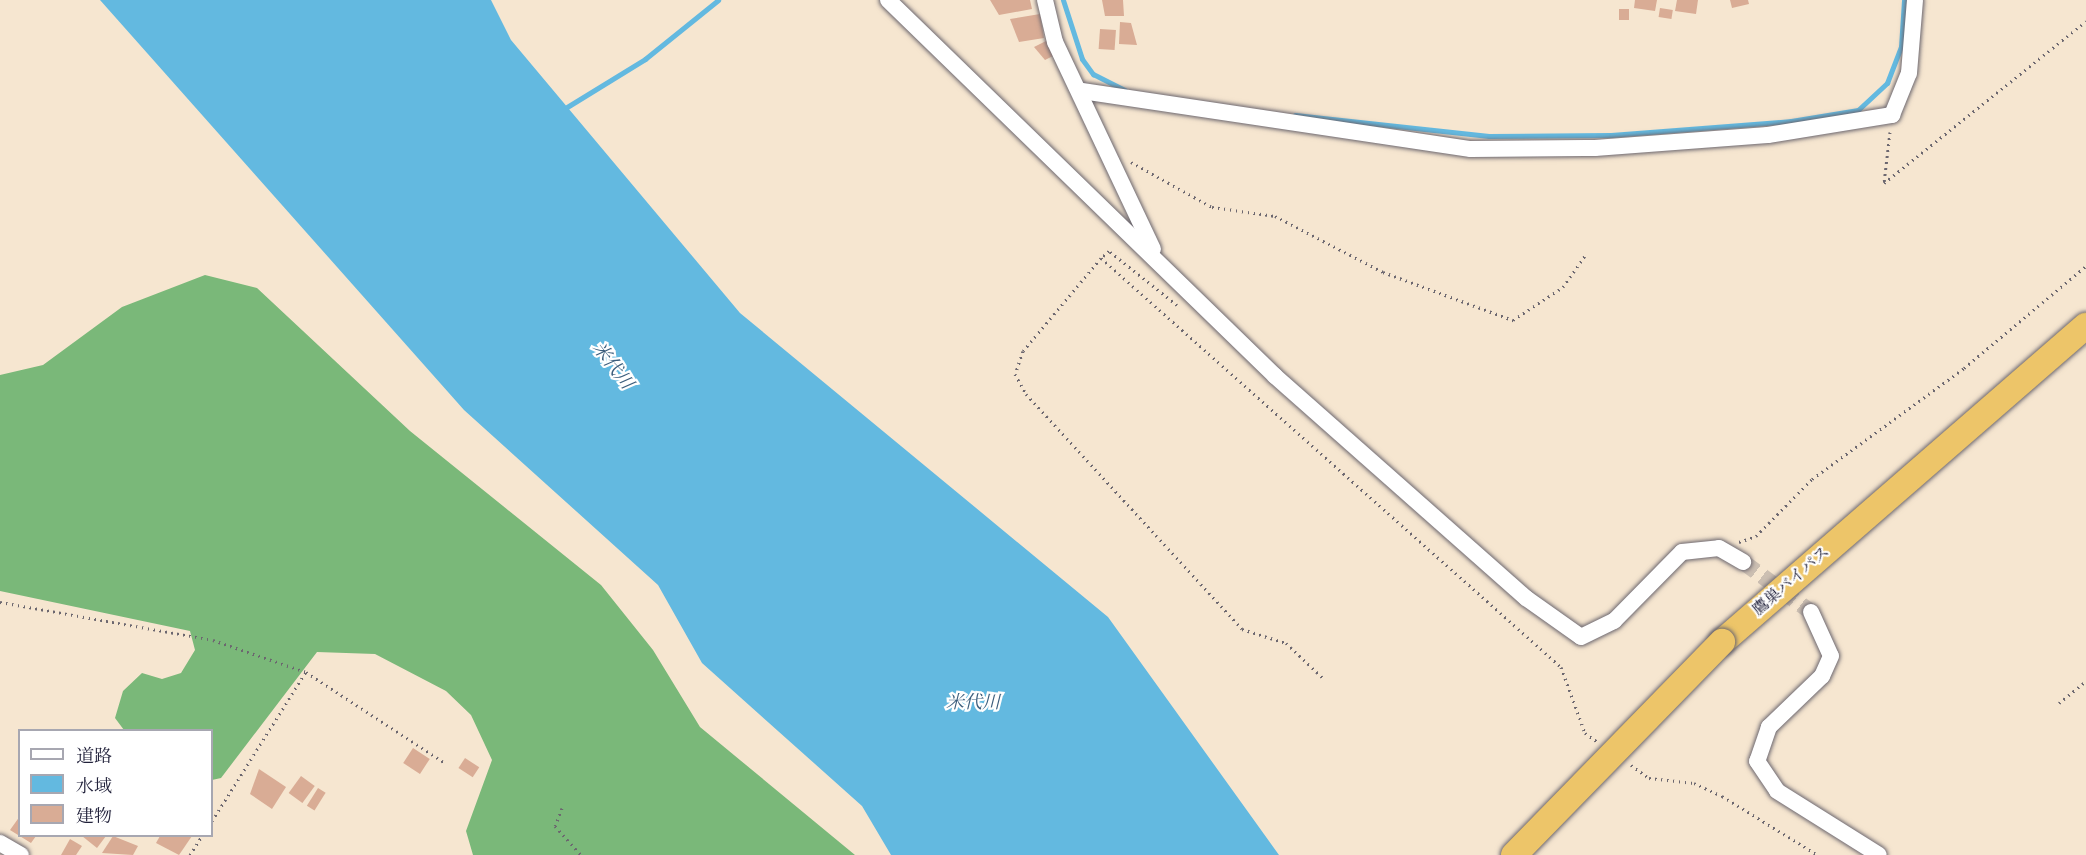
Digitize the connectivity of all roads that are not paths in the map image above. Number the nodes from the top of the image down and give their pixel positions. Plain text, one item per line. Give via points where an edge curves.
1 (888, 0) edge
2 (1045, 0) edge
3 (1915, 0) edge
4 (1082, 91) junction
5 (1156, 258) junction
6 (2086, 326) edge
7 (1743, 562) tunnel mouth
8 (1810, 612) tunnel mouth
9 (0, 843) edge
10 (21, 855) edge
11 (1514, 855) edge
12 (1879, 855) edge

1 - 5 street
2 - 4 street via 1055,42
3 - 4 street via 1909,73 1892,115 1768,135 1595,148 1471,149
4 - 5 street
5 - 7 street via 1275,376 1526,598 1581,637 1614,621 1682,552 1719,548
6 - 11 highway, 鷹巣バイパス, bridge via 1722,642
8 - 12 street via 1831,656 1822,676 1769,727 1757,761 1777,791
9 - 10 street

